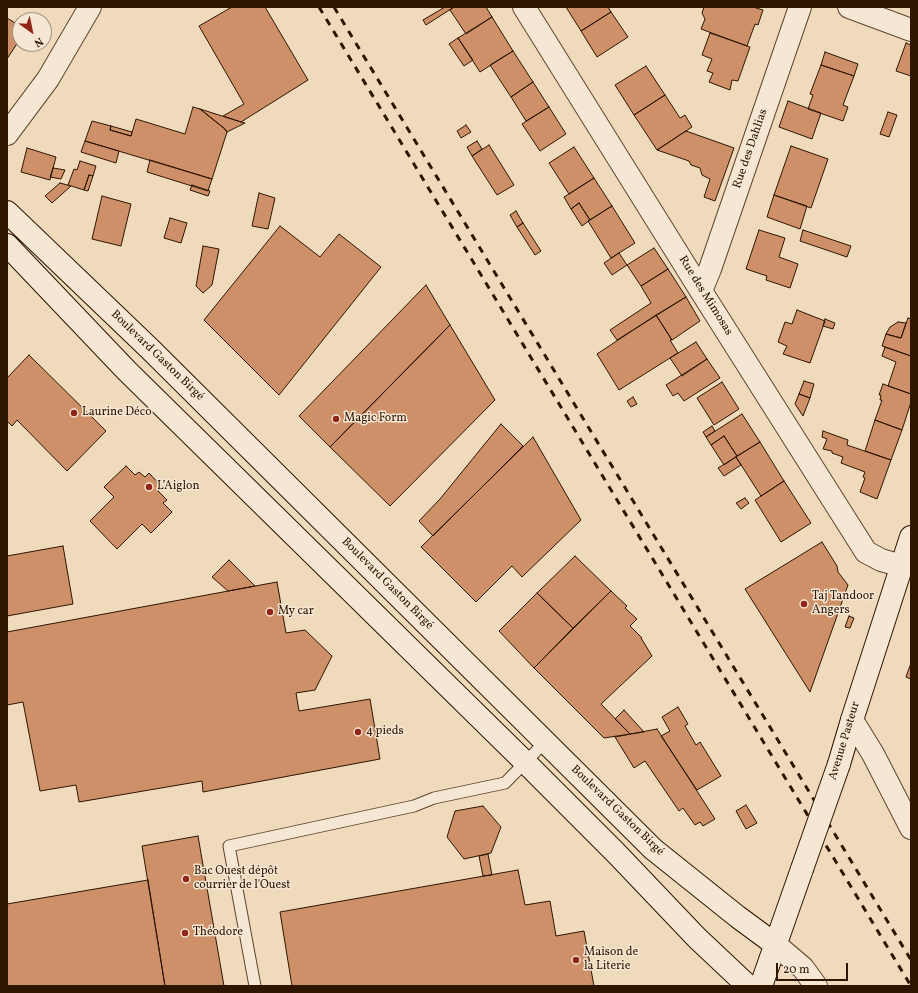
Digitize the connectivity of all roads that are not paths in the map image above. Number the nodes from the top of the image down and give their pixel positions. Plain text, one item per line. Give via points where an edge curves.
1 (90, 7) edge
2 (524, 7) edge
3 (800, 7) edge
4 (849, 7) edge
5 (911, 30) edge
6 (7, 134) edge
7 (7, 212) edge
8 (7, 245) edge
9 (701, 291) junction
10 (911, 537) edge
11 (902, 566) junction
12 (852, 720) junction
13 (546, 741) junction
14 (525, 762) junction
15 (911, 828) edge
16 (776, 945) junction
17 (255, 986) edge
18 (748, 986) edge
19 (761, 986) edge
20 (816, 986) edge

1 - 6 main road via 48,79
2 - 9 main road, Rue des Mimosas
3 - 9 main road, Rue des Dahlias
4 - 5 main road
7 - 13 main road, Boulevard Gaston Birgé via 156,354
8 - 14 main road via 127,371
9 - 11 main road, Rue des Mimosas via 866,552 881,560
10 - 11 main road, Avenue Pasteur
11 - 12 main road, Avenue Pasteur
12 - 15 main road via 873,754
12 - 16 main road, Avenue Pasteur, bridge
13 - 14 lane
13 - 16 main road, Boulevard Gaston Birgé via 653,848
14 - 17 lane via 505,783 434,798 414,806 229,846
14 - 18 main road via 697,938
16 - 19 main road, Avenue Pasteur
16 - 20 main road, Boulevard Gaston Birgé via 803,968

